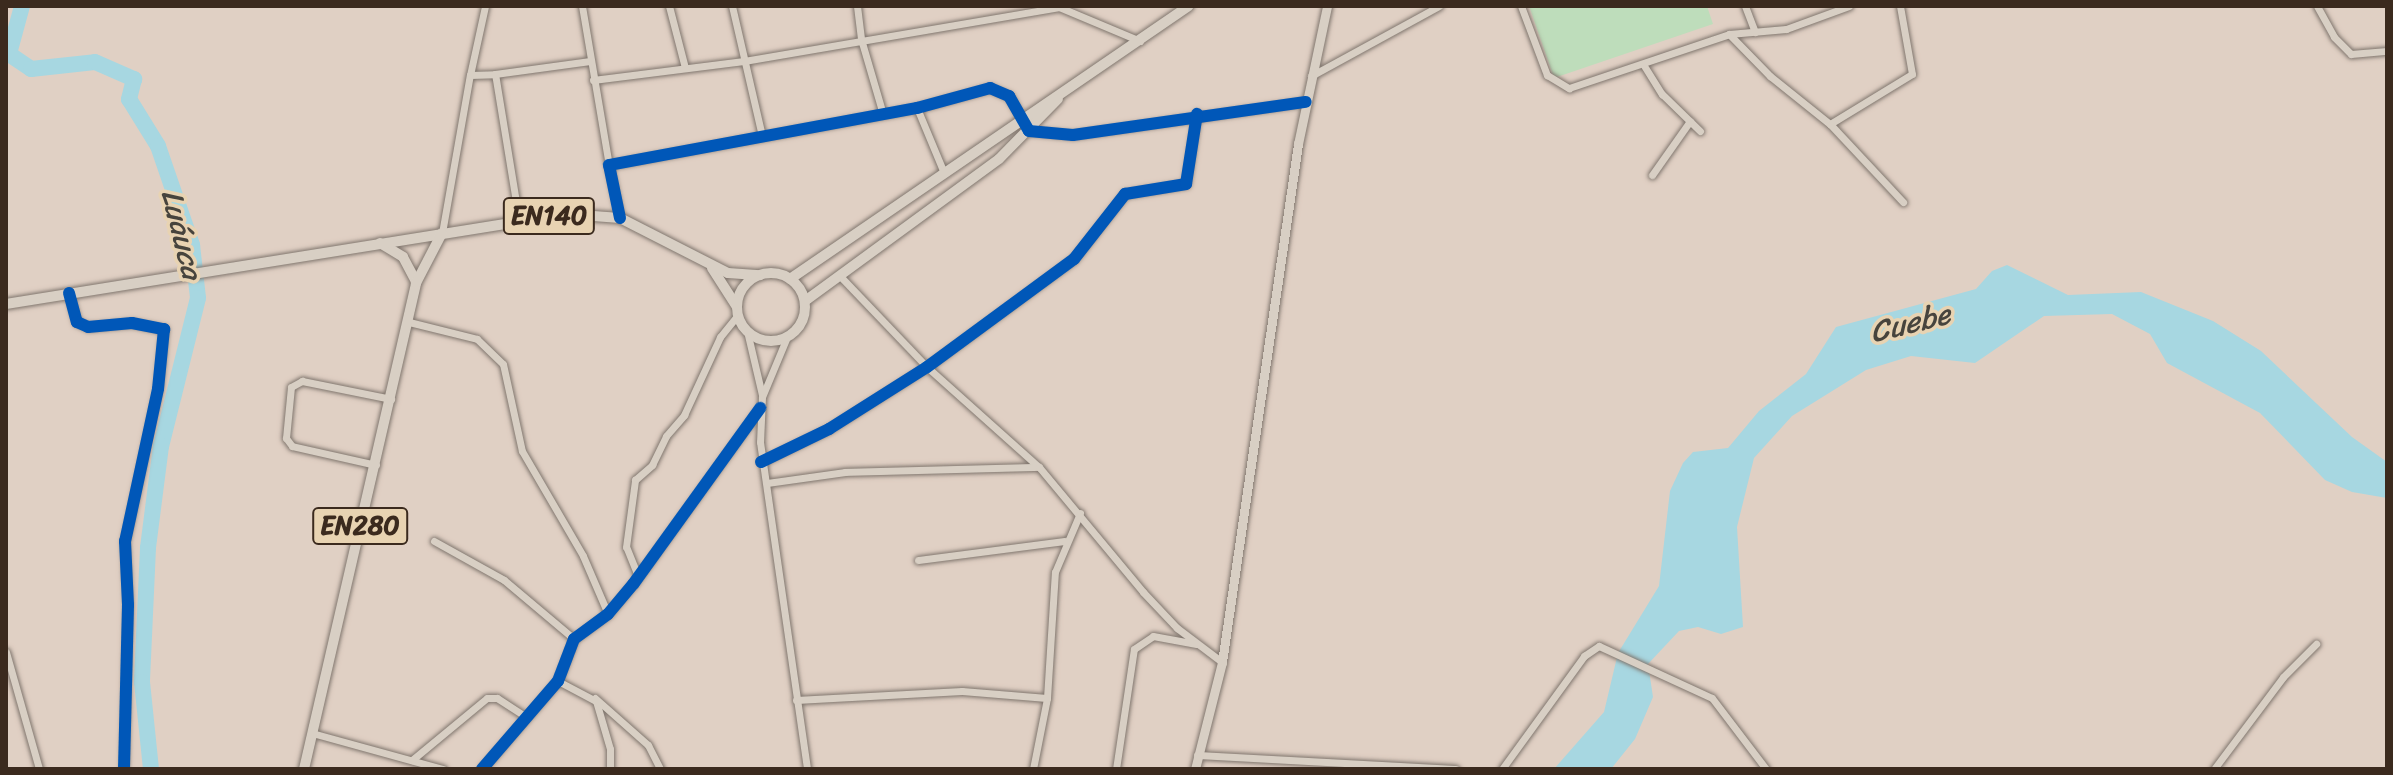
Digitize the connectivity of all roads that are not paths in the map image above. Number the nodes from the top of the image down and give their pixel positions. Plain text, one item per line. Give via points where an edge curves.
1 (485, 6) edge
2 (582, 6) edge
3 (669, 6) edge
4 (732, 6) edge
5 (857, 6) edge
6 (1189, 6) edge
7 (1327, 6) edge
8 (1439, 6) edge
9 (1521, 6) edge
10 (1745, 6) edge
11 (1849, 6) edge
12 (1900, 6) edge
13 (2317, 6) edge
14 (1070, 7) edge
15 (1755, 32) junction
16 (1729, 34) junction
17 (861, 39) junction
18 (1140, 41) junction
19 (2387, 51) edge
20 (590, 61) junction
21 (744, 61) junction
22 (1643, 64) junction
23 (685, 68) junction
24 (495, 74) junction
25 (470, 75) junction
26 (1311, 77) junction
27 (593, 80) junction
28 (1068, 89) junction
29 (1306, 102) junction
30 (917, 108) junction
31 (882, 111) junction
32 (1197, 114) junction
33 (1022, 118) junction
34 (1690, 121) junction
35 (1830, 124) junction
36 (1029, 131) junction
37 (1700, 131) dead end
38 (762, 136) junction
39 (609, 165) junction
40 (944, 173) junction
41 (1652, 175) dead end
42 (1903, 202) dead end
43 (620, 218) junction
44 (519, 220) junction
45 (442, 233) junction
46 (378, 243) junction
47 (711, 266) junction
48 (760, 275) junction
49 (840, 276) junction
50 (790, 279) junction
51 (416, 283) junction
52 (69, 293) junction
53 (805, 301) junction
54 (6, 304) edge
55 (738, 311) junction
56 (409, 322) junction
57 (747, 331) junction
58 (787, 337) junction
59 (927, 367) junction
60 (762, 397) junction
61 (391, 399) junction
62 (760, 408) junction
63 (761, 462) junction
64 (376, 465) junction
65 (1039, 467) junction
66 (767, 483) junction
67 (1080, 513) junction
68 (434, 541) dead end
69 (1065, 541) junction
70 (918, 560) dead end
71 (638, 576) junction
72 (608, 614) junction
73 (574, 639) junction
74 (2316, 644) dead end
75 (1198, 645) junction
76 (6, 652) edge
77 (1222, 662) junction
78 (558, 681) junction
79 (593, 697) junction
80 (1047, 698) junction
81 (796, 700) junction
82 (523, 715) junction
83 (312, 733) junction
84 (1197, 755) junction
85 (412, 760) junction
86 (1420, 767) edge
87 (39, 769) edge
88 (124, 769) edge
89 (304, 769) edge
90 (443, 769) edge
91 (482, 769) edge
92 (610, 769) edge
93 (660, 769) edge
94 (807, 769) edge
95 (1033, 769) edge
96 (1116, 769) edge
97 (1195, 769) edge
98 (1456, 769) edge
99 (1502, 769) edge
100 (1766, 769) edge
101 (2214, 769) edge

1 - 25 street
2 - 20 street
3 - 23 street
4 - 21 street
5 - 17 street
6 - 18 main road
7 - 26 main road
8 - 26 street
9 - 22 street via 1547,75 1556,84 1569,88
10 - 15 street
11 - 15 street via 1786,29
12 - 35 street via 1912,74
13 - 19 street via 2334,37 2351,54
14 - 17 street
14 - 18 street
15 - 16 street
16 - 22 street
16 - 35 street via 1770,76
17 - 21 street
17 - 31 street
18 - 28 main road
20 - 24 street
20 - 27 street
21 - 23 street
21 - 38 street
22 - 34 street via 1662,94
23 - 27 street
24 - 25 street
24 - 44 street
25 - 45 street
26 - 29 main road
27 - 39 street
28 - 33 main road
28 - 36 main road
29 - 32 street
29 - 77 main road
30 - 31 street
30 - 33 street via 990,88 1009,96
30 - 40 street
31 - 38 street
32 - 36 street via 1073,135
32 - 59 street via 1186,184 1125,194 1074,259
33 - 36 street
33 - 40 main road
34 - 37 street
34 - 41 street
35 - 42 street
36 - 49 main road
38 - 39 street
39 - 43 street
40 - 50 main road
43 - 44 main road, EN140 via 567,214
43 - 47 main road, EN140
44 - 45 main road, EN140
45 - 46 main road, EN140
45 - 51 main road, EN280
46 - 51 main road via 403,257
46 - 52 main road, EN140
47 - 48 main road, EN140
47 - 55 main road, EN140
48 - 50 main road, EN140
48 - 55 main road via 748,282
49 - 53 main road
49 - 59 street
50 - 53 main road
51 - 56 main road, EN280
52 - 54 main road, EN140
52 - 88 street via 77,322 88,327 132,323 164,329 158,389 125,541
53 - 58 main road via 802,322
55 - 57 main road, EN140
55 - 71 street via 684,415 652,465 635,480 626,547
56 - 61 main road, EN280
56 - 72 street via 477,339 503,364 522,451 583,556
57 - 58 main road via 766,341
57 - 60 street
58 - 60 street
59 - 63 street via 829,429
59 - 65 street
60 - 62 street
61 - 64 main road, EN280
61 - 64 street via 302,381 291,387 286,438 292,446
62 - 63 street
62 - 71 street
63 - 66 street
64 - 83 main road, EN280
65 - 66 street via 845,472
65 - 67 street
66 - 81 street
67 - 69 street
67 - 75 street via 1127,575
68 - 73 street via 504,580
69 - 70 street
69 - 80 street via 1050,602
71 - 72 street
72 - 73 street
73 - 78 street
74 - 101 street via 2283,677
75 - 77 street
75 - 96 street via 1153,636 1139,641
76 - 87 street
77 - 84 main road
78 - 79 street
78 - 82 street
79 - 92 street via 610,749
79 - 93 street via 648,745
80 - 81 street via 962,691
80 - 95 street
81 - 94 street
82 - 85 street via 497,698 487,698
82 - 91 street
83 - 85 street
83 - 89 main road, EN280
84 - 86 street
84 - 97 main road
85 - 90 street
86 - 98 street
99 - 100 street via 1592,648 1614,649 1662,679 1705,694 1720,706

